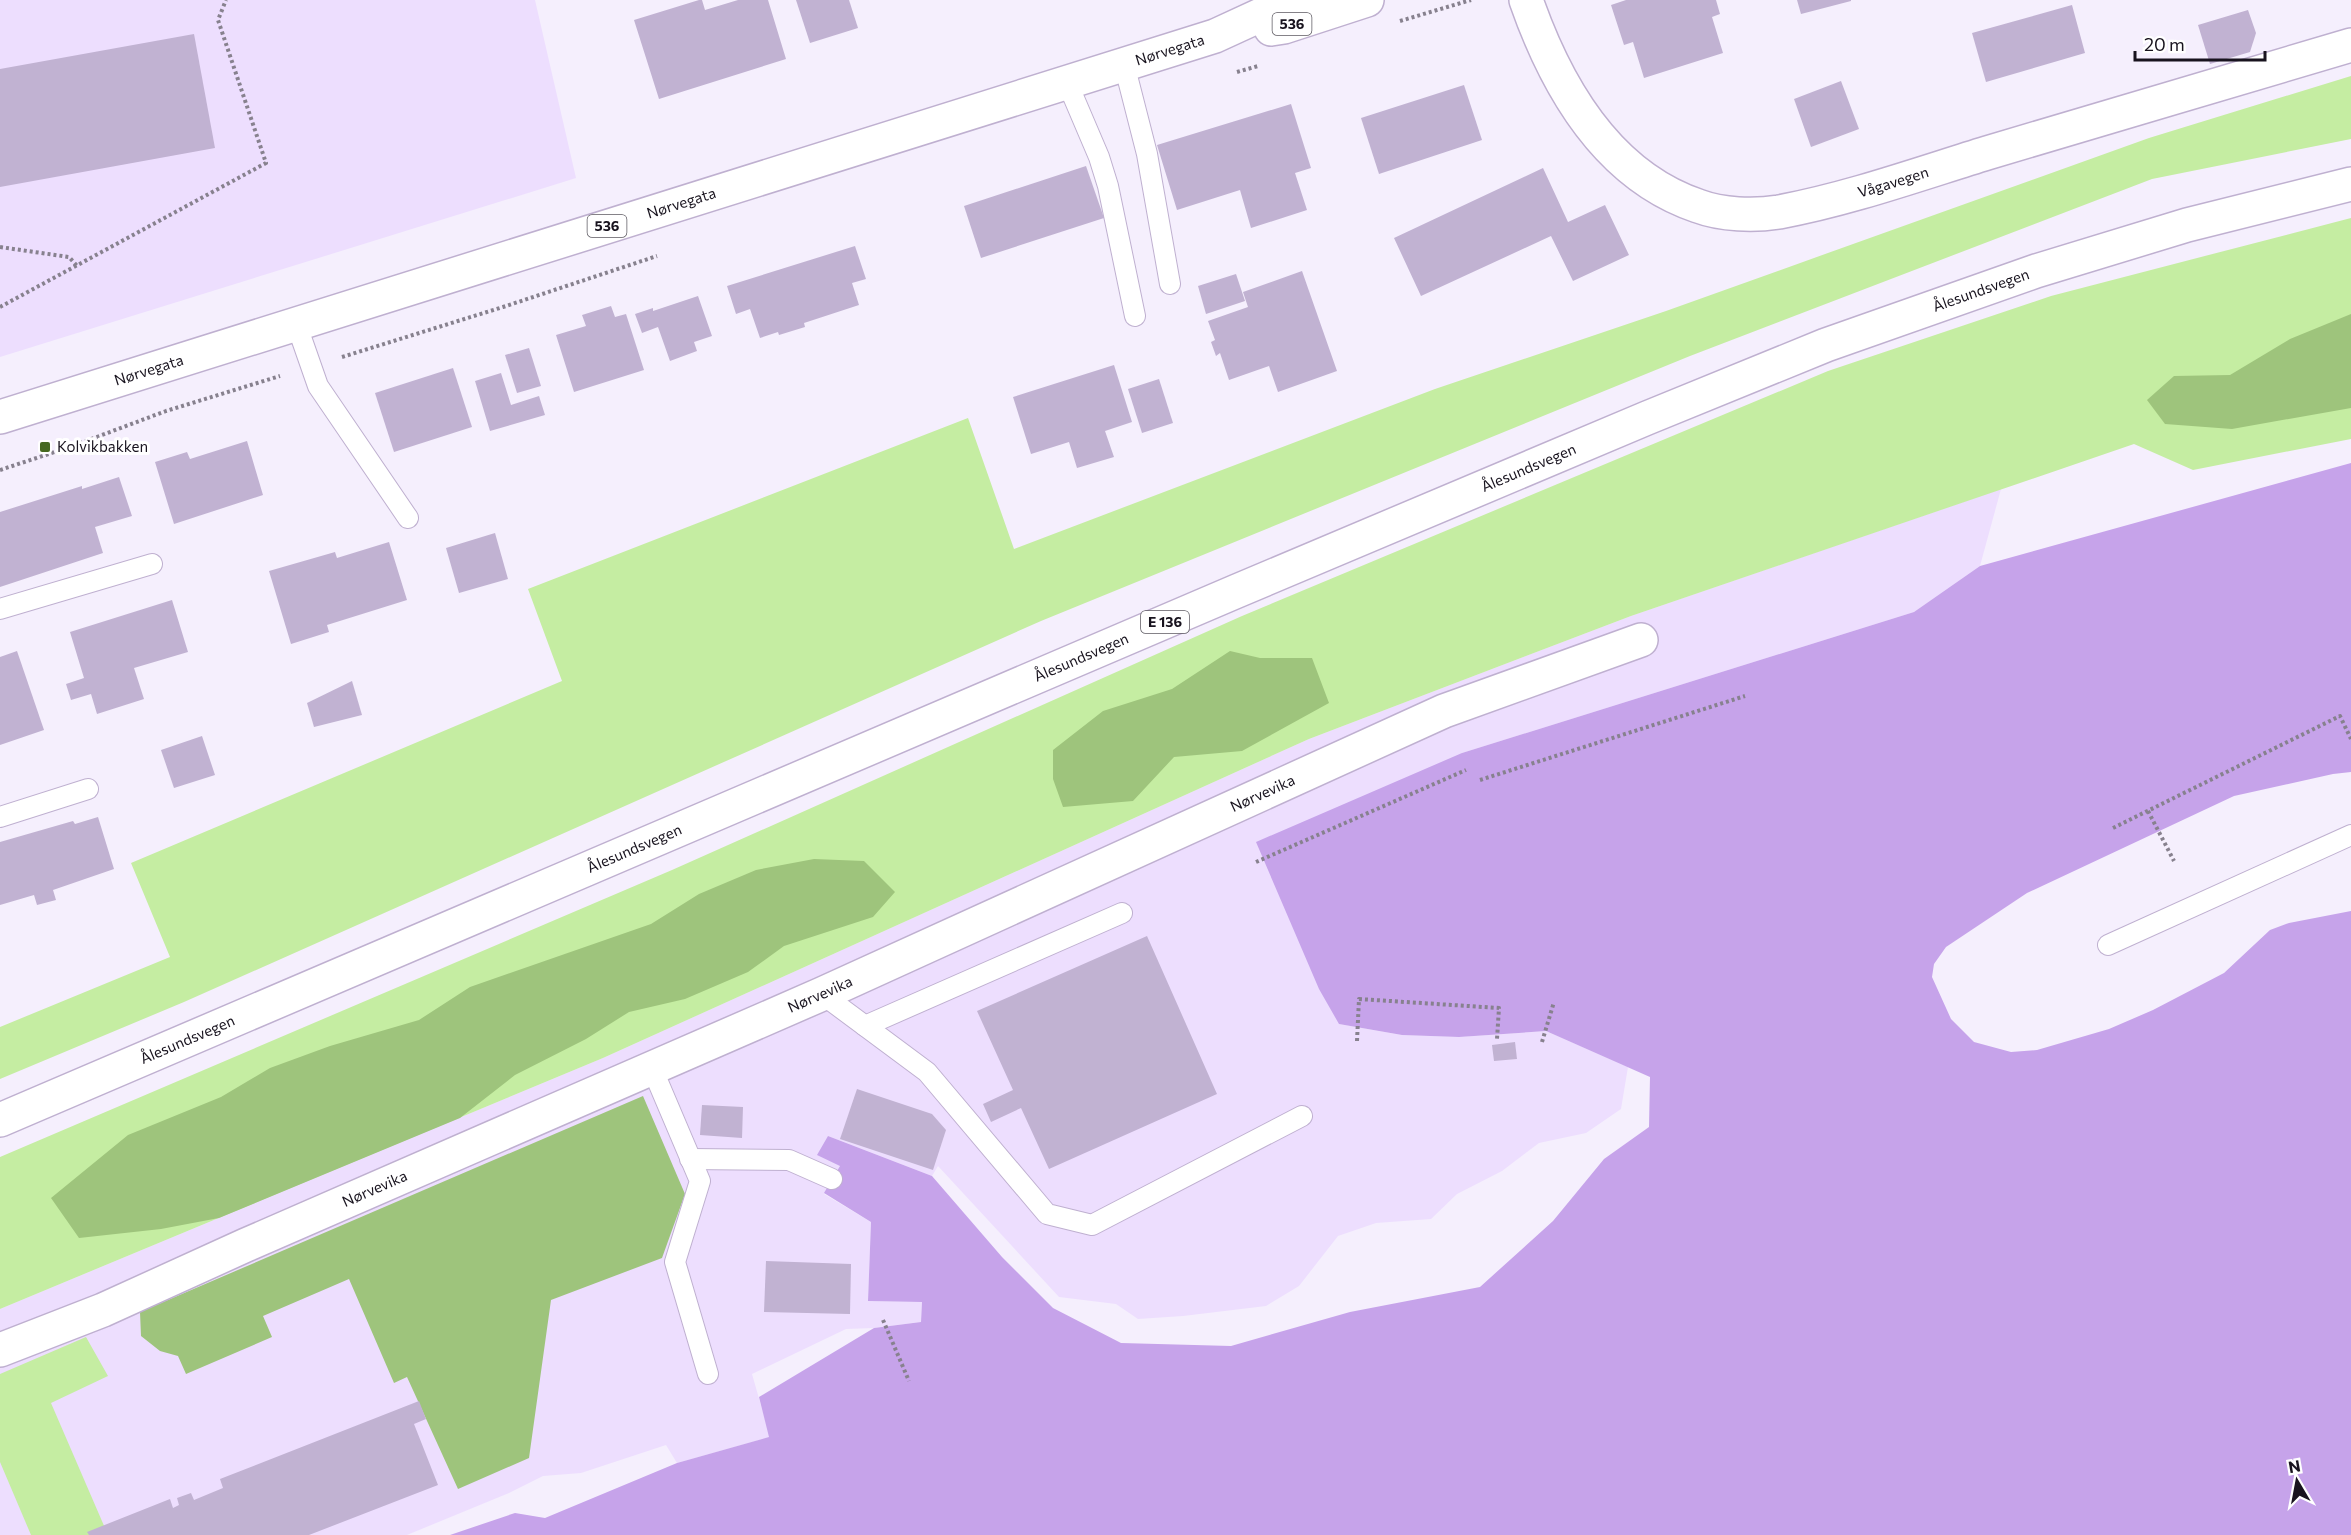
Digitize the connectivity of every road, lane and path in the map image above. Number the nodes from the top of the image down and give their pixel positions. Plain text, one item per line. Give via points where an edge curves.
1 (226, 0) edge
2 (1299, 0) edge
3 (1367, 0) edge
4 (1471, 0) edge
5 (1526, 0) edge
6 (1394, 23) dead end
7 (1215, 36) junction
8 (2351, 45) edge
9 (1124, 64) junction
10 (1258, 66) dead end
11 (1236, 73) dead end
12 (1067, 82) junction
13 (2351, 184) edge
14 (0, 247) edge
15 (666, 253) dead end
16 (77, 266) junction
17 (1170, 284) dead end
18 (0, 307) edge
19 (1135, 316) dead end
20 (296, 323) junction
21 (310, 367) junction
22 (0, 417) edge
23 (0, 470) edge
24 (408, 518) dead end
25 (152, 564) dead end
26 (0, 609) edge
27 (1641, 640) dead end
28 (1745, 696) dead end
29 (2351, 739) edge
30 (1466, 770) dead end
31 (1479, 780) dead end
32 (88, 789) dead end
33 (2148, 811) junction
34 (0, 817) edge
35 (2113, 828) dead end
36 (2351, 835) edge
37 (2174, 861) dead end
38 (1256, 862) dead end
39 (1122, 913) dead end
40 (2108, 945) dead end
41 (822, 994) junction
42 (1554, 1002) dead end
43 (865, 1026) junction
44 (1497, 1039) dead end
45 (1357, 1041) dead end
46 (1542, 1042) dead end
47 (652, 1068) junction
48 (1302, 1116) dead end
49 (0, 1120) edge
50 (690, 1159) junction
51 (832, 1179) dead end
52 (883, 1320) dead end
53 (0, 1350) edge
54 (708, 1374) dead end
55 (909, 1381) dead end

1 - 16 path via 218,20 266,163
2 - 7 main road, Nørvegata / 536
3 - 7 main road, Nørvegata / 536 via 1284,27
4 - 6 path
5 - 8 main road, Vågavegen via 1541,43 1568,97 1612,151 1640,177 1673,196 1700,207 1735,214 1777,212 1863,191
7 - 9 main road, Nørvegata / 536
9 - 12 main road, Nørvegata / 536
9 - 17 lane, Nørvegata via 1148,154
10 - 11 path
12 - 19 lane via 1108,186
12 - 20 main road, Nørvegata / 536
13 - 49 main road, Ålesundsvegen / E 136 via 2187,225 1952,299 1826,345 1237,591
14 - 16 path via 69,258
15 - 21 path
16 - 18 path
20 - 21 lane
20 - 22 main road, Nørvegata / 536
21 - 23 path via 166,411
21 - 24 lane via 327,402
25 - 26 lane
27 - 41 main road, Nørvevika via 1444,711
28 - 31 path
29 - 33 path via 2340,716
30 - 38 path
32 - 34 lane
33 - 35 path
33 - 37 path
36 - 40 lane
39 - 43 lane
41 - 43 lane
41 - 47 main road, Nørvevika
42 - 46 path
43 - 48 lane via 927,1072 1047,1214 1092,1225
44 - 45 path via 1499,1008 1359,999
47 - 50 lane
47 - 53 main road, Nørvevika via 104,1310
50 - 51 lane via 789,1160
50 - 54 lane via 700,1181 675,1262
52 - 55 path

